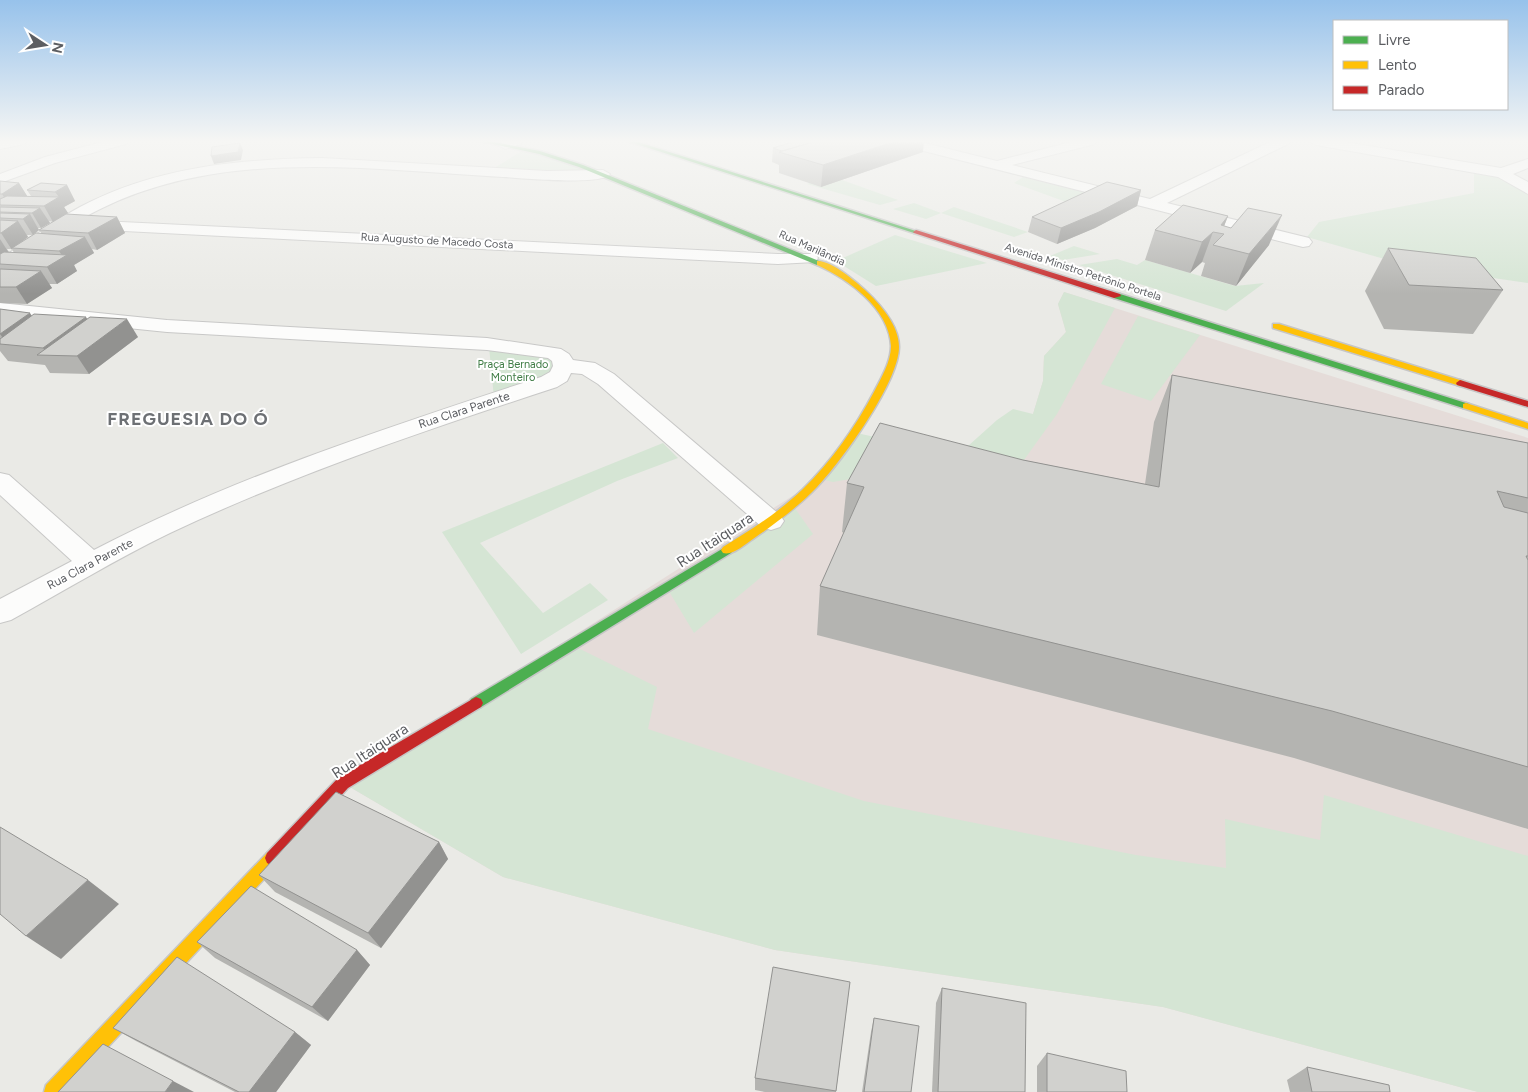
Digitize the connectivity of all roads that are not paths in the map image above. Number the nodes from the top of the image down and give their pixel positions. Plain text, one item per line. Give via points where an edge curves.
1 (130, 192) edge
2 (647, 192) edge
3 (791, 192) edge
4 (1109, 192) edge
5 (1177, 192) edge
6 (1154, 203) junction
7 (66, 222) junction
8 (1303, 242) dead end
9 (809, 258) junction
10 (0, 267) edge
11 (0, 309) edge
12 (1262, 322) dead end
13 (564, 366) junction
14 (1528, 404) edge
15 (1528, 426) edge
16 (0, 481) edge
17 (771, 521) junction
18 (91, 562) junction
19 (0, 612) edge
20 (53, 1092) edge

1 - 7 street
2 - 9 street, Rua Marilândia
3 - 15 street, Avenida Ministro Petrônio Portela
4 - 6 street
5 - 6 street
6 - 8 street
7 - 9 street, Rua Augusto de Macedo Costa
7 - 10 street
9 - 17 street, Rua Marilândia via 852,281 890,327 895,348 889,373 864,417 815,483
11 - 13 street via 167,326 487,344 554,353 562,358
12 - 14 street
13 - 17 street via 587,368 606,378
13 - 18 street, Rua Clara Parente via 560,376 549,382 389,435 243,491 160,527
16 - 18 street
17 - 20 street, Rua Itaiquara via 693,572 343,783
18 - 19 street, Rua Clara Parente

